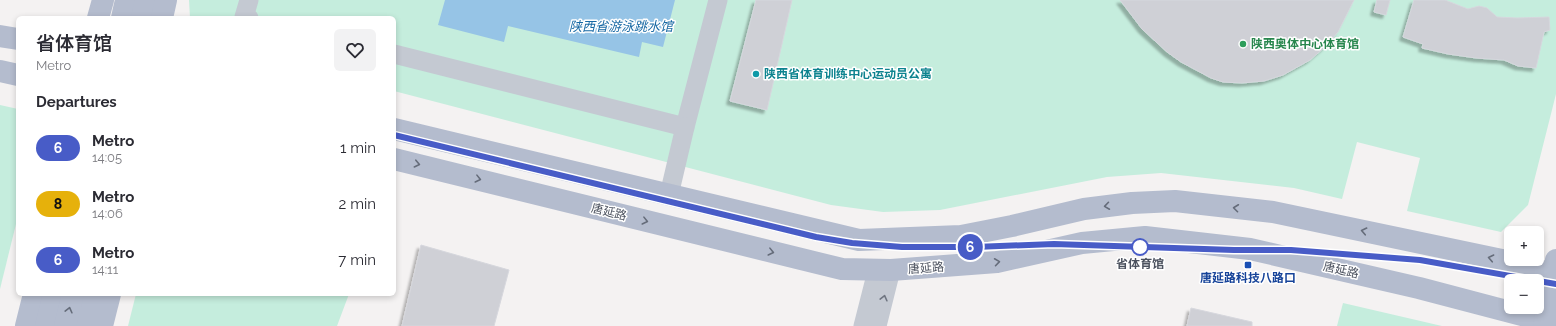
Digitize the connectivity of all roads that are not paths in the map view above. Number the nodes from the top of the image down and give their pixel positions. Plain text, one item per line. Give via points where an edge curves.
1 (103, 0) edge
2 (126, 0) edge
3 (146, 0) edge
4 (166, 0) edge
5 (249, 0) edge
6 (718, 0) edge
7 (99, 16) edge
8 (122, 16) edge
9 (142, 16) edge
10 (162, 16) edge
11 (244, 16) edge
12 (0, 36) edge
13 (16, 39) edge
14 (396, 54) edge
15 (0, 71) edge
16 (16, 75) edge
17 (686, 127) junction
18 (396, 128) edge
19 (396, 158) edge
20 (669, 195) junction
21 (1555, 269) edge
22 (884, 270) junction
23 (20, 296) edge
24 (34, 296) edge
25 (54, 296) edge
26 (72, 296) edge
27 (90, 296) edge
28 (110, 296) edge
29 (1548, 324) edge
30 (12, 326) edge
31 (26, 326) edge
32 (46, 326) edge
33 (65, 326) edge
34 (83, 326) edge
35 (102, 326) edge
36 (863, 326) edge
37 (877, 326) edge

1 - 7 main road
2 - 8 main road
3 - 9 main road
4 - 10 main road
5 - 11 street
6 - 17 street
12 - 13 main road
14 - 17 street
15 - 16 main road
17 - 20 street
18 - 20 main road
19 -> 22 main road, 唐延路 via 842,270
21 -> 20 main road via 1273,212 1175,202 1132,203 1084,210 962,236 859,240
21 - 29 main road
22 -> 29 main road, 唐延路 via 997,262 1082,243 1145,237 1250,249 1418,288
22 - 36 street
37 -> 22 street
23 - 30 main road
24 - 31 main road
25 - 32 main road
33 -> 26 main road, bridge
27 - 34 main road
28 - 35 main road

